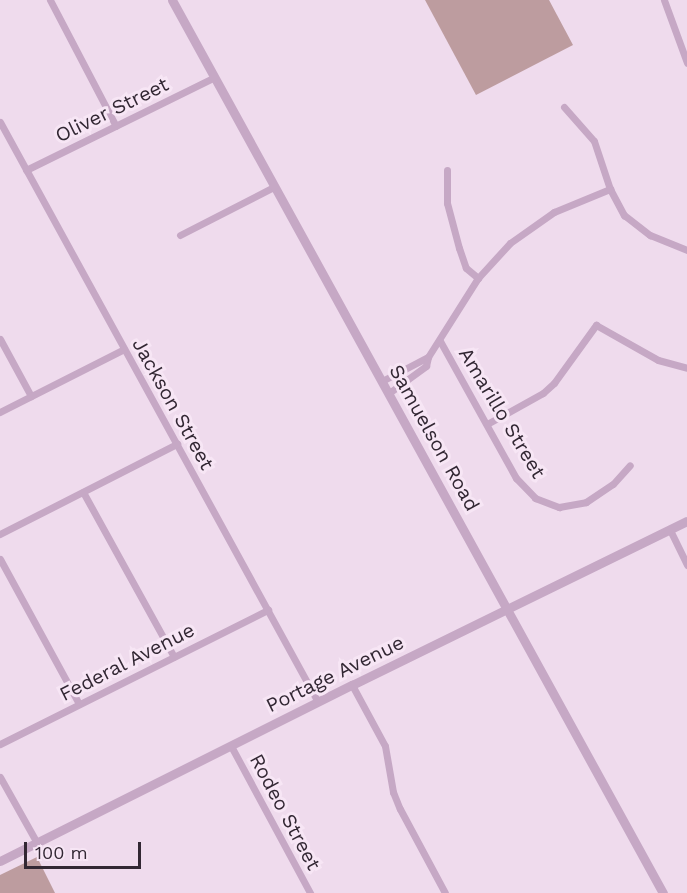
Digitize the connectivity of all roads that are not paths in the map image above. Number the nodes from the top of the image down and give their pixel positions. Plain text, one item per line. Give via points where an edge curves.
1 (50, 0) edge
2 (172, 0) edge
3 (664, 0) edge
4 (685, 51) edge
5 (687, 63) edge
6 (213, 78) junction
7 (564, 107) dead end
8 (0, 122) edge
9 (116, 126) junction
10 (26, 170) junction
11 (447, 170) dead end
12 (274, 187) junction
13 (610, 189) junction
14 (180, 235) dead end
15 (687, 250) edge
16 (478, 278) junction
17 (0, 339) edge
18 (440, 341) junction
19 (124, 349) junction
20 (428, 357) junction
21 (687, 368) edge
22 (382, 381) junction
23 (389, 393) junction
24 (31, 396) junction
25 (0, 412) edge
26 (487, 424) junction
27 (177, 444) junction
28 (630, 465) dead end
29 (83, 492) junction
30 (687, 521) edge
31 (670, 530) junction
32 (0, 534) edge
33 (0, 560) edge
34 (687, 565) edge
35 (268, 610) junction
36 (508, 610) junction
37 (174, 657) junction
38 (352, 685) junction
39 (318, 702) junction
40 (79, 704) junction
41 (0, 744) edge
42 (231, 746) junction
43 (0, 777) edge
44 (37, 843) junction
45 (0, 861) edge
46 (307, 892) edge
47 (445, 893) edge
48 (663, 893) edge

1 - 9 street
2 - 6 street, Samuelson Road
3 - 4 street
4 - 5 street
6 - 9 street, Oliver Street
6 - 12 street, Samuelson Road
7 - 13 street via 594,141
8 - 10 street, Jackson Street
9 - 10 street, Oliver Street
10 - 19 street, Jackson Street
11 - 16 street via 447,203 459,248 466,268
12 - 14 street
12 - 22 street, Samuelson Road
13 - 15 street via 632,223
13 - 16 street via 537,222 510,243
16 - 18 street
17 - 24 street
18 - 20 street
18 - 26 street, Amarillo Street
19 - 24 street
19 - 27 street, Jackson Street
20 - 22 street
20 - 23 street via 426,366
21 - 26 street via 658,360 596,325 543,393
22 - 23 street, Samuelson Road
23 - 36 street, Samuelson Road
24 - 25 street
26 - 28 street, Amarillo Street via 525,489 547,504 559,507 586,502 614,484
27 - 29 street
27 - 35 street, Jackson Street
29 - 32 street
29 - 37 street
30 - 31 street, Portage Avenue
31 - 34 street
31 - 36 street, Portage Avenue
33 - 40 street
35 - 37 street, Federal Avenue
35 - 39 street, Jackson Street
36 - 38 street, Portage Avenue
36 - 48 street, Samuelson Road
37 - 40 street, Federal Avenue
38 - 39 street, Portage Avenue
38 - 47 street via 385,746 400,809
39 - 42 street, Portage Avenue
40 - 41 street, Federal Avenue
42 - 44 street, Portage Avenue
42 - 46 street, Rodeo Street
43 - 44 street
44 - 45 street, Portage Avenue

